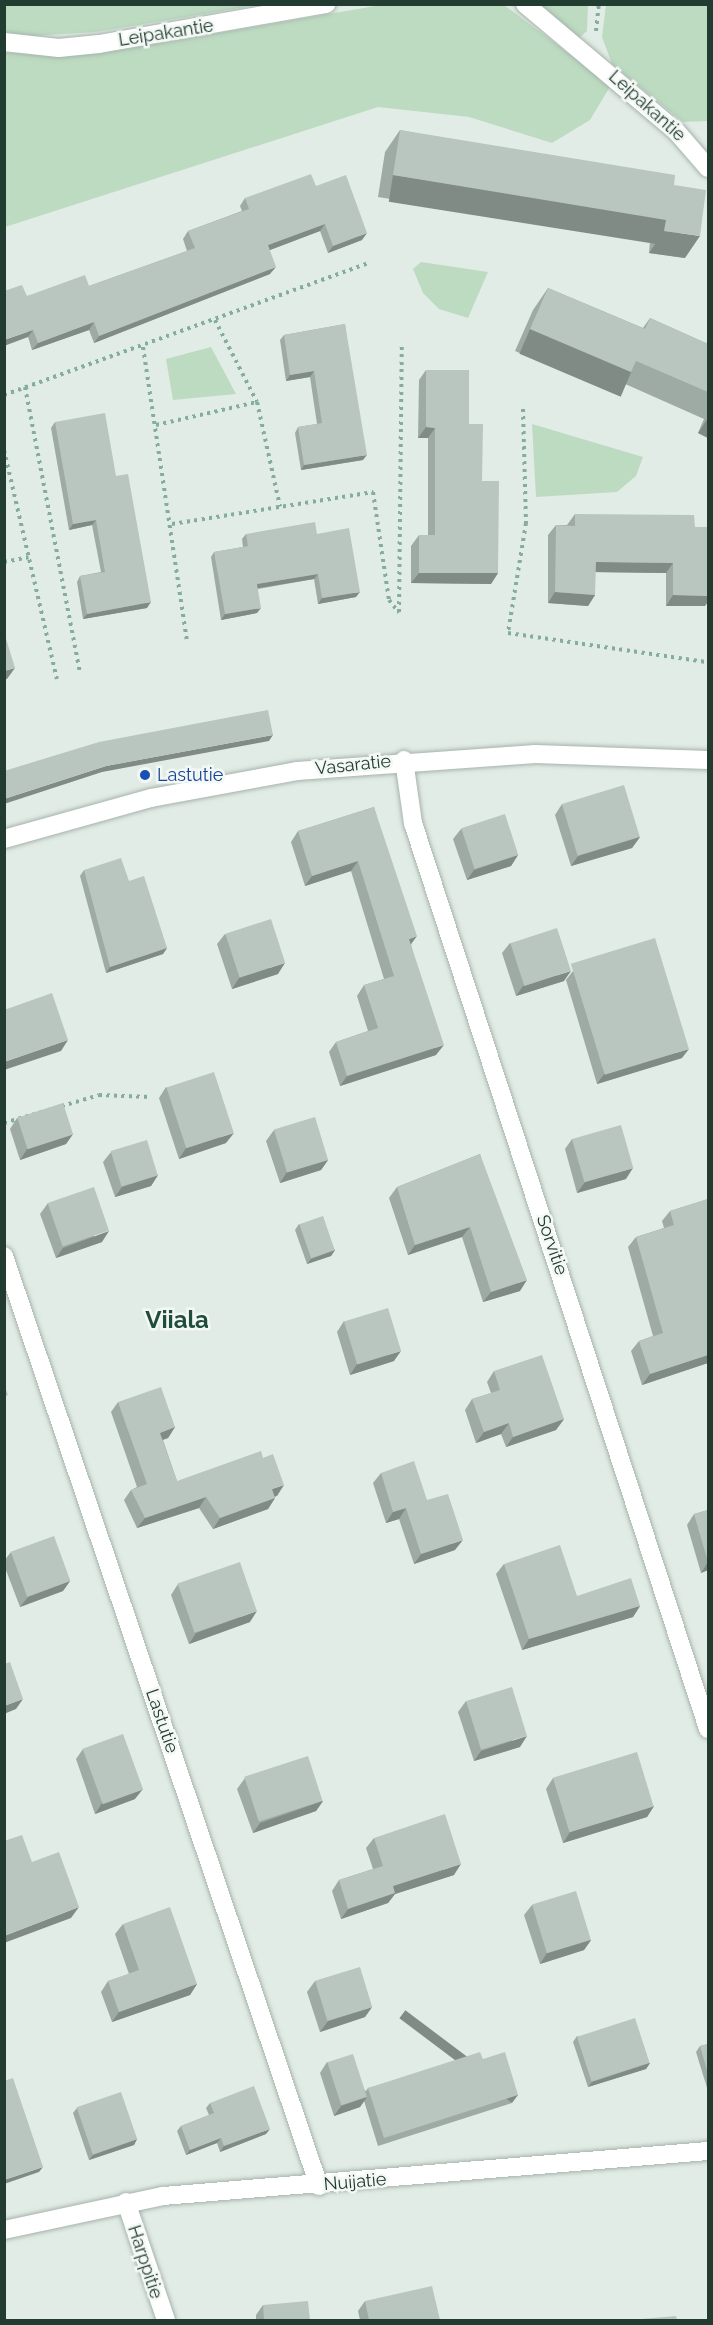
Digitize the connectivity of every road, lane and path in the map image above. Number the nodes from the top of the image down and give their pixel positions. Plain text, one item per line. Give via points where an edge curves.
1 (327, 4) edge
2 (525, 4) edge
3 (4, 42) edge
4 (708, 168) edge
5 (369, 263) dead end
6 (215, 320) junction
7 (402, 344) dead end
8 (143, 347) junction
9 (25, 387) junction
10 (4, 395) edge
11 (256, 402) junction
12 (523, 409) dead end
13 (156, 425) junction
14 (4, 450) edge
15 (280, 507) junction
16 (172, 524) junction
17 (29, 557) junction
18 (4, 562) edge
19 (187, 642) dead end
20 (708, 662) edge
21 (80, 672) dead end
22 (57, 679) dead end
23 (404, 760) junction
24 (708, 760) edge
25 (4, 839) edge
26 (150, 1097) dead end
27 (4, 1123) edge
28 (4, 1256) edge
29 (708, 1729) edge
30 (708, 2151) edge
31 (320, 2186) junction
32 (126, 2202) junction
33 (4, 2230) edge
34 (166, 2320) edge

1 - 3 street, Leipakantie via 99,44 59,48
2 - 4 street, Leipakantie via 676,131
5 - 6 path
6 - 8 path
6 - 11 path
7 - 15 path via 399,613 389,600 374,492
8 - 9 path
8 - 13 path
9 - 10 path
9 - 21 path
11 - 13 path
11 - 15 path
12 - 20 path via 526,523 508,633
13 - 16 path
14 - 17 path
15 - 16 path
16 - 19 path
17 - 18 path
17 - 22 path
23 - 24 street, Vasaratie via 567,753
23 - 25 street, Vasaratie via 178,792
23 - 29 street, Sorvitie via 416,832
26 - 27 path via 99,1095
28 - 31 street, Lastutie
30 - 31 street, Nuijatie
31 - 32 street, Nuijatie
32 - 33 street, Nuijatie
32 - 34 street, Harppitie

